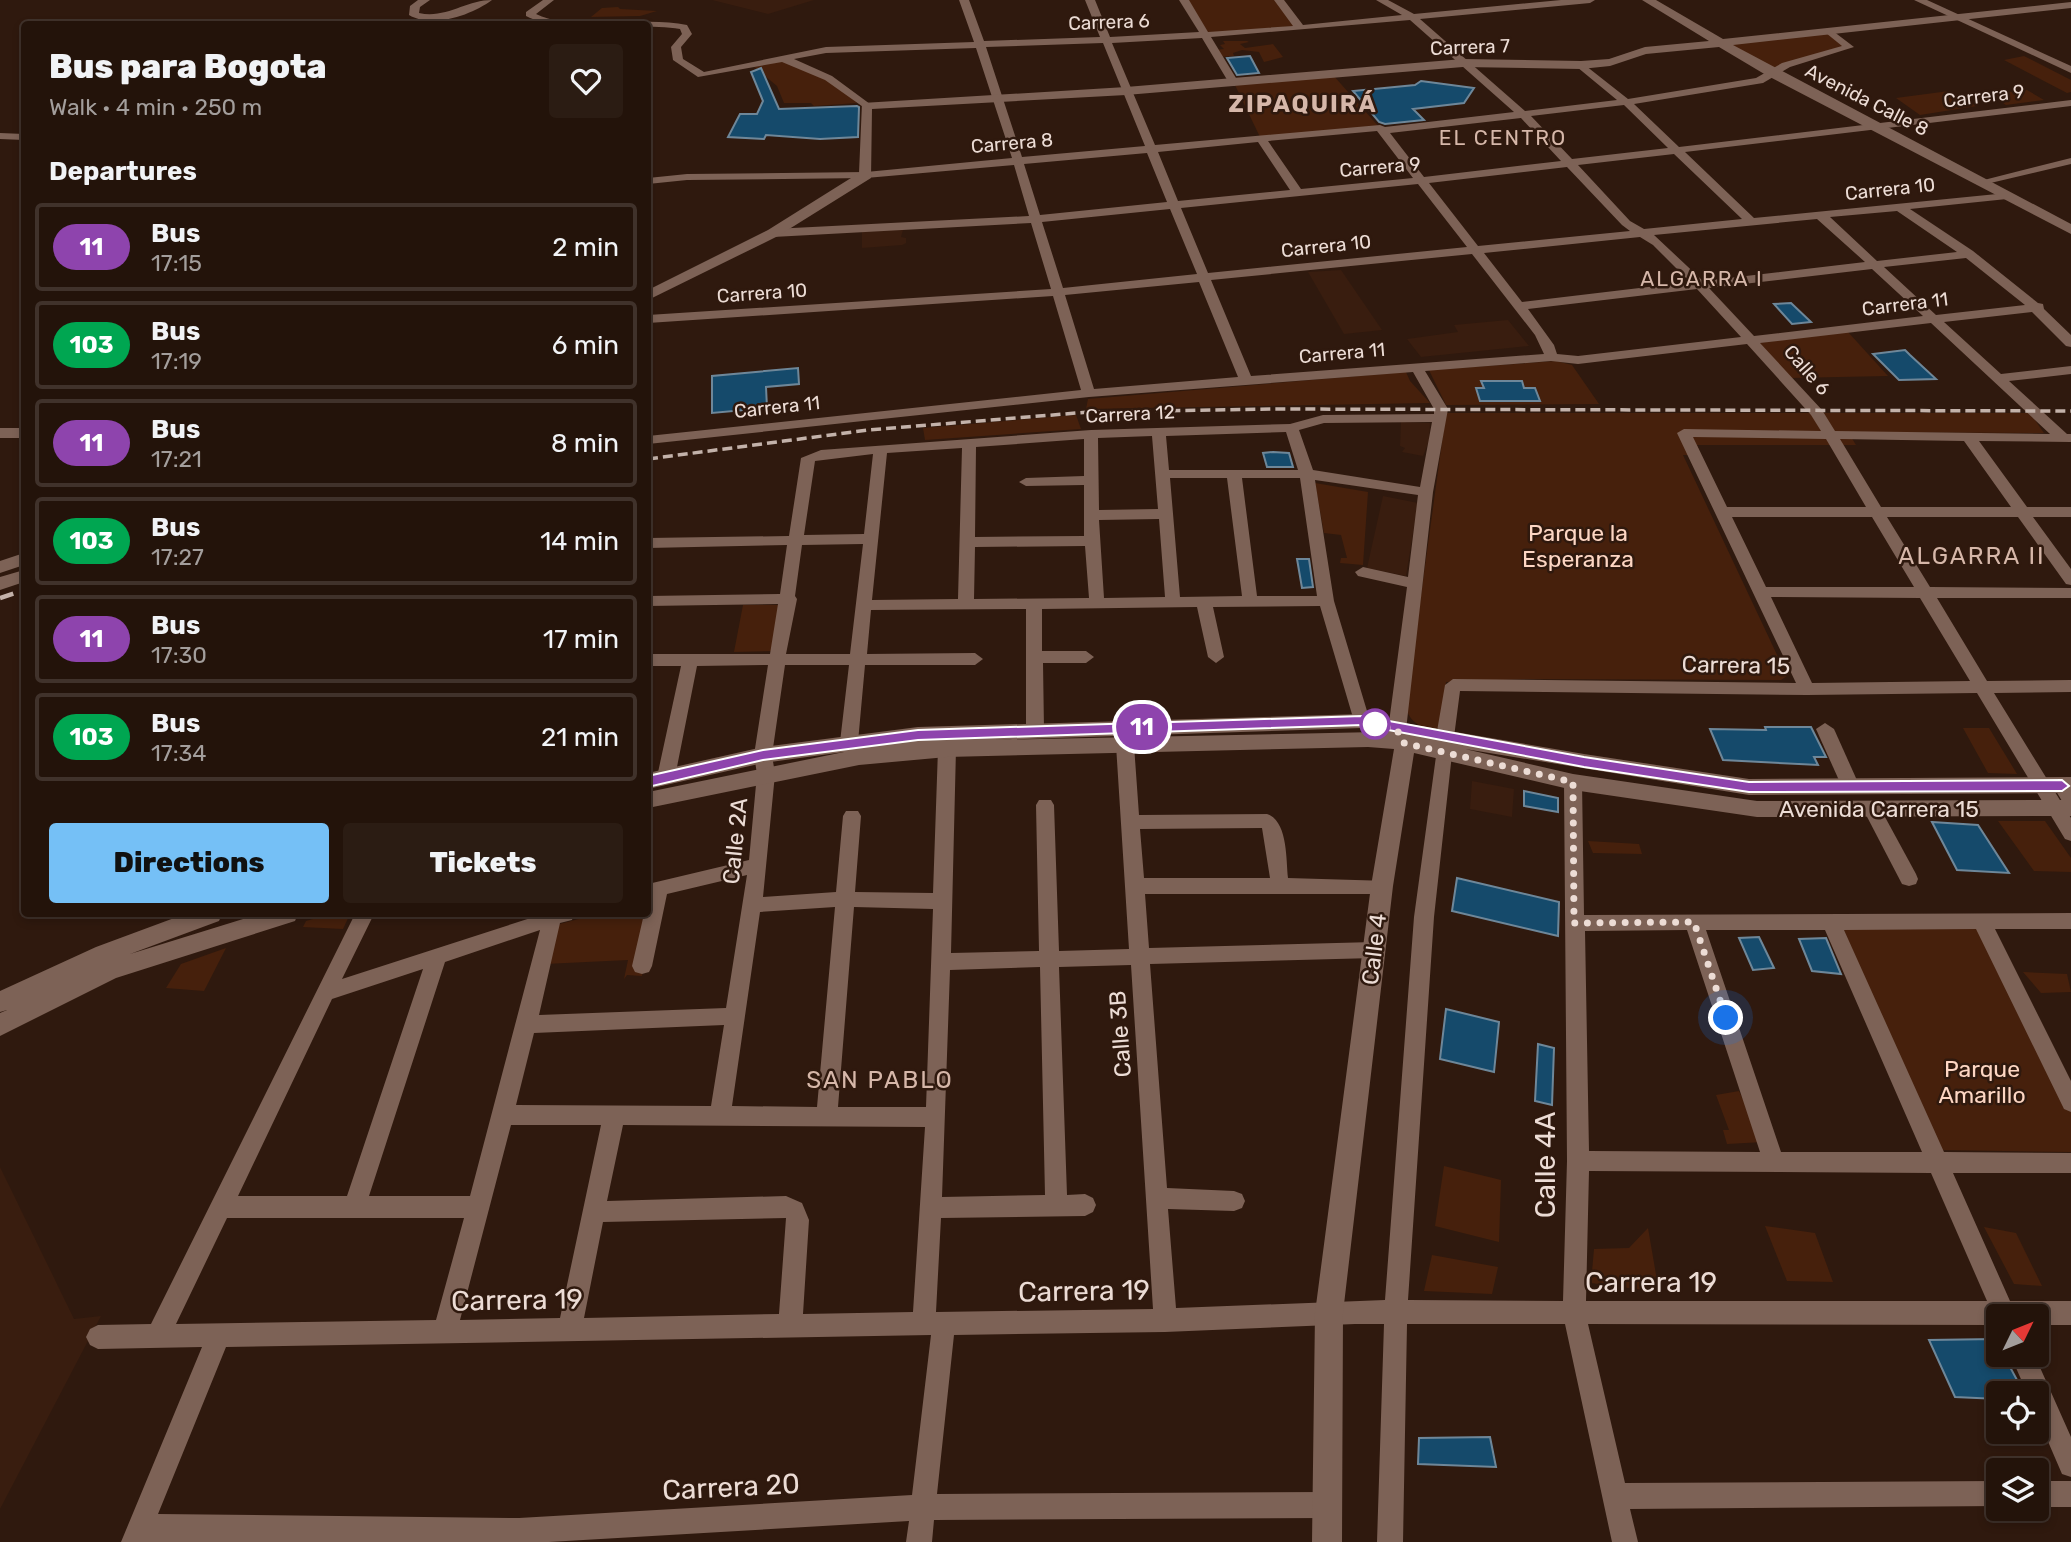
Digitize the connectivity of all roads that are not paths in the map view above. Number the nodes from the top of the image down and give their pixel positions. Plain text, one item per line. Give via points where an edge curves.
1 (425, 0) edge
2 (487, 0) edge
3 (549, 0) edge
4 (964, 0) edge
5 (1090, 0) edge
6 (1184, 0) edge
7 (1279, 0) edge
8 (1381, 0) edge
9 (1590, 0) edge
10 (1648, 0) edge
11 (1919, 0) edge
12 (2071, 5) edge
13 (1410, 16) junction
14 (1957, 17) junction
15 (545, 21) edge
16 (651, 23) edge
17 (1300, 28) junction
18 (1829, 31) junction
19 (1204, 34) junction
20 (1105, 41) junction
21 (980, 44) junction
22 (1719, 44) junction
23 (809, 54) junction
24 (783, 59) junction
25 (1463, 63) junction
26 (803, 64) junction
27 (1581, 65) junction
28 (2071, 70) edge
29 (1770, 72) junction
30 (1234, 83) junction
31 (1126, 91) junction
32 (999, 99) junction
33 (1626, 102) junction
34 (2071, 103) edge
35 (866, 106) junction
36 (2047, 106) junction
37 (1524, 115) junction
38 (2071, 118) edge
39 (1878, 126) junction
40 (1381, 130) junction
41 (0, 136) edge
42 (21, 136) edge
43 (1260, 137) junction
44 (1149, 148) junction
45 (1677, 152) junction
46 (1018, 160) junction
47 (2071, 161) edge
48 (1570, 163) junction
49 (866, 175) junction
50 (651, 181) edge
51 (1419, 181) junction
52 (1982, 183) junction
53 (1297, 192) junction
54 (2007, 196) junction
55 (1175, 205) junction
56 (1899, 207) junction
57 (1820, 215) junction
58 (1034, 219) junction
59 (1751, 222) junction
60 (2071, 230) edge
61 (772, 233) junction
62 (1646, 235) junction
63 (1474, 251) junction
64 (1969, 254) junction
65 (1874, 266) junction
66 (1203, 278) junction
67 (1700, 285) junction
68 (1060, 292) junction
69 (651, 294) edge
70 (1518, 306) junction
71 (2039, 307) junction
72 (651, 320) edge
73 (1931, 320) junction
74 (2066, 329) edge
75 (1754, 342) junction
76 (2071, 343) edge
77 (1551, 357) junction
78 (1416, 366) junction
79 (2071, 370) edge
80 (1996, 379) junction
81 (1246, 380) junction
82 (1089, 393) junction
83 (1440, 418) junction
84 (1291, 428) junction
85 (1159, 431) junction
86 (0, 433) edge
87 (21, 433) edge
88 (1091, 434) junction
89 (1968, 436) junction
90 (1832, 437) junction
91 (2067, 438) edge
92 (651, 440) edge
93 (969, 443) junction
94 (880, 451) junction
95 (821, 454) joint
96 (1163, 474) junction
97 (1234, 474) junction
98 (1307, 474) junction
99 (1091, 480) junction
100 (1026, 482) dead end
101 (1426, 492) junction
102 (1722, 512) junction
103 (2022, 512) junction
104 (2071, 512) edge
105 (1167, 513) junction
106 (1877, 513) junction
107 (1092, 515) junction
108 (870, 539) junction
109 (1092, 541) junction
110 (797, 542) junction
111 (966, 542) junction
112 (651, 543) edge
113 (21, 560) edge
114 (0, 568) edge
115 (1363, 572) dead end
116 (21, 577) edge
117 (2071, 580) edge
118 (0, 584) edge
119 (1416, 584) junction
120 (1761, 592) junction
121 (1925, 592) junction
122 (2071, 593) edge
123 (789, 599) junction
124 (1250, 600) junction
125 (651, 601) edge
126 (1173, 601) junction
127 (1203, 601) junction
128 (1326, 601) junction
129 (966, 603) junction
130 (1034, 603) junction
131 (1097, 603) junction
132 (865, 605) junction
133 (1035, 657) junction
134 (1086, 657) dead end
135 (1216, 657) dead end
136 (779, 658) junction
137 (859, 659) junction
138 (975, 659) dead end
139 (651, 660) edge
140 (690, 661) junction
141 (1982, 686) junction
142 (2071, 686) edge
143 (1807, 689) junction
144 (1362, 721) junction
145 (1825, 729) dead end
146 (1035, 730) junction
147 (1401, 736) junction
148 (849, 742) junction
149 (1125, 745) junction
150 (1444, 746) junction
151 (947, 749) junction
152 (765, 765) junction
153 (657, 779) edge
154 (1573, 782) junction
155 (1852, 787) junction
156 (2062, 796) edge
157 (651, 799) edge
158 (1045, 805) dead end
159 (1873, 811) junction
160 (852, 816) dead end
161 (1131, 822) junction
162 (2071, 834) edge
163 (758, 865) junction
164 (1909, 880) dead end
165 (1134, 886) junction
166 (1382, 886) junction
167 (1280, 887) junction
168 (653, 889) edge
169 (846, 899) junction
170 (940, 901) junction
171 (752, 905) junction
172 (202, 917) edge
173 (277, 917) edge
174 (363, 917) edge
175 (550, 917) edge
176 (555, 917) edge
177 (649, 917) edge
178 (1980, 921) junction
179 (2071, 921) edge
180 (1694, 922) junction
181 (1831, 922) junction
182 (1574, 923) junction
183 (1374, 950) junction
184 (1139, 955) junction
185 (437, 957) junction
186 (1050, 958) junction
187 (939, 962) junction
188 (642, 966) dead end
189 (326, 993) junction
190 (0, 1002) edge
191 (735, 1016) junction
192 (527, 1024) junction
193 (0, 1025) edge
194 (2071, 1102) edge
195 (505, 1115) junction
196 (614, 1116) junction
197 (720, 1116) junction
198 (827, 1117) junction
199 (936, 1117) junction
200 (1578, 1161) junction
201 (1774, 1162) junction
202 (1937, 1163) junction
203 (2071, 1163) edge
204 (1157, 1198) junction
205 (1234, 1201) dead end
206 (1056, 1205) junction
207 (1085, 1205) dead end
208 (219, 1207) junction
209 (477, 1207) junction
210 (354, 1208) junction
211 (930, 1208) junction
212 (594, 1212) junction
213 (2000, 1304) edge
214 (1396, 1312) junction
215 (1574, 1312) junction
216 (2071, 1312) edge
217 (1329, 1313) junction
218 (2049, 1313) edge
219 (1986, 1314) edge
220 (1165, 1320) junction
221 (934, 1323) junction
222 (790, 1327) junction
223 (570, 1328) junction
224 (445, 1331) junction
225 (158, 1336) junction
226 (98, 1337) dead end
227 (218, 1337) junction
228 (2028, 1367) edge
229 (2071, 1465) edge
230 (1986, 1494) edge
231 (2049, 1494) edge
232 (2071, 1494) edge
233 (1615, 1496) junction
234 (1326, 1505) junction
235 (924, 1507) junction
236 (137, 1535) edge
237 (517, 1536) edge
238 (919, 1542) edge
239 (1327, 1542) edge
240 (1390, 1542) edge
241 (1625, 1542) edge

1 - 2 street via 415,6 414,15 425,19 448,16
3 - 15 street, Carrera 6 via 529,14
4 - 21 street
5 - 20 street
6 - 19 street
7 - 17 street
8 - 13 street, Calle 6
9 - 13 street
10 - 22 main road, Avenida Calle 8
11 - 14 street
12 - 14 main road, Carrera 7
13 - 17 street, Carrera 6
13 - 25 street, Calle 6
14 - 18 main road, Carrera 7
14 - 28 street
16 - 24 street, Carrera 6 via 684,27 687,34 676,47 678,60 702,75
17 - 19 street, Carrera 6
18 - 22 main road, Carrera 7
18 - 29 street, Carrera 8 via 1849,47
19 - 20 street, Carrera 6
19 - 30 street
20 - 21 street, Carrera 6
20 - 31 street
21 - 23 street, Carrera 6
21 - 32 street
22 - 27 main road, Carrera 7 via 1645,51
22 - 29 main road, Avenida Calle 8
23 - 24 street, Carrera 6
23 - 26 street
24 - 26 street
25 - 27 main road, Carrera 7
25 - 30 main road, Carrera 7
25 - 37 street, Calle 6
26 - 35 street via 842,84
27 - 33 street
29 - 33 street, Carrera 8 via 1759,81
29 - 39 main road, Avenida Calle 8
30 - 31 main road, Carrera 7
31 - 32 main road, Carrera 7
31 - 44 street
32 - 35 main road, Carrera 7
32 - 46 street
33 - 37 street, Carrera 8
33 - 45 street
34 - 36 street, Carrera 9
35 - 49 main road
36 - 38 street
36 - 39 street, Carrera 9
37 - 40 street, Carrera 8
37 - 48 street, Calle 6
39 - 45 street, Carrera 9
39 - 52 main road, Avenida Calle 8
40 - 43 street, Carrera 8
40 - 51 street
41 - 42 street
43 - 44 street, Carrera 8
43 - 53 street
44 - 46 street, Carrera 8
44 - 55 street
45 - 48 street, Carrera 9
45 - 59 street
46 - 49 street, Carrera 8
46 - 58 street
47 - 52 street
48 - 51 street, Carrera 9
48 - 62 street, Calle 6 via 1626,223
49 - 50 street, Carrera 8
49 - 61 main road
51 - 53 street, Carrera 9
51 - 63 street
52 - 54 main road, Avenida Calle 8
53 - 55 street, Carrera 9
54 - 56 street, Carrera 10
54 - 60 main road, Avenida Calle 8
55 - 58 street, Carrera 9
55 - 66 street
56 - 57 street, Carrera 10
56 - 64 street
57 - 59 street, Carrera 10
57 - 65 street
58 - 61 street, Carrera 9
58 - 68 street
59 - 62 street, Carrera 10
61 - 69 main road
62 - 63 street, Carrera 10
62 - 67 street, Calle 6
63 - 66 street, Carrera 10
63 - 70 street
64 - 65 street
64 - 71 street
65 - 67 street
65 - 73 street
66 - 68 street, Carrera 10
66 - 81 street
67 - 70 street
67 - 75 street, Calle 6
68 - 72 street, Carrera 10
68 - 82 street
70 - 77 street via 1548,345
71 - 73 street, Carrera 11
71 - 74 street
73 - 75 street, Carrera 11
73 - 80 street
74 - 76 street
75 - 77 street, Carrera 11 via 1578,360
75 - 90 street, Calle 6 via 1817,413
77 - 78 street, Carrera 11
78 - 81 street, Carrera 11
78 - 83 street via 1441,409
79 - 80 street
80 - 91 street
81 - 82 street, Carrera 11
82 - 92 street, Carrera 11
83 - 84 street, Carrera 12 via 1323,419
83 - 101 street, Calle 4
84 - 85 street, Carrera 12
84 - 98 street
85 - 88 street, Carrera 12
85 - 96 street
86 - 87 main road
88 - 93 street, Carrera 12
88 - 99 street
89 - 90 street
89 - 91 street
89 - 103 street
90 - 102 street via 1684,433
90 - 106 street, Calle 6
93 - 94 street, Carrera 12
93 - 111 street
94 - 95 street, Carrera 12
94 - 108 street
95 - 110 street, Calle 2A via 808,458
96 - 97 street
96 - 105 street
97 - 98 street
97 - 124 street
98 - 101 street
98 - 128 street
99 - 100 street
99 - 107 street
101 - 119 street, Calle 4
102 - 106 street
102 - 120 street
103 - 104 street
103 - 106 street
103 - 117 street
105 - 107 street
105 - 126 street
106 - 121 street, Calle 6
107 - 109 street
108 - 110 street
108 - 132 street
109 - 111 street
109 - 131 street
110 - 112 street
110 - 123 street, Calle 2A
111 - 129 street
113 - 114 main road
115 - 119 street
116 - 118 main road
119 - 147 street, Calle 4
120 - 121 street
120 - 143 street
121 - 122 street
121 - 141 street, Calle 6
123 - 125 street
123 - 136 street, Calle 2A
124 - 127 street
124 - 128 street
126 - 127 street
126 - 131 street
127 - 135 street
128 - 144 street
129 - 130 street
129 - 132 street
130 - 131 street
130 - 133 street
132 - 137 street
133 - 134 street
133 - 146 street
136 - 137 street
136 - 140 street
136 - 152 street, Calle 2A
137 - 138 street
137 - 148 street
139 - 140 street
140 - 153 street
141 - 142 street, Carrera 15
141 - 143 street, Carrera 15
141 - 156 street, Calle 6
143 - 150 street, Carrera 15 via 1453,685
144 - 146 main road, Avenida Carrera 15
144 - 147 main road, Avenida Carrera 15
145 - 155 street
146 - 148 main road, Avenida Carrera 15
147 - 149 main road, Avenida Carrera 15
147 - 150 main road, Avenida Carrera 15
147 - 166 main road, Calle 4 via 1404,763
148 - 152 main road, Avenida Carrera 15
149 - 151 main road, Avenida Carrera 15
149 - 161 street, Calle 3B
150 - 154 main road, Avenida Carrera 15
150 - 155 main road, Avenida Carrera 15 via 1749,787
150 - 214 street, Carrera 15 via 1424,917
151 - 152 main road, Avenida Carrera 15
151 - 170 street
152 - 153 main road, Avenida Carrera 15
152 - 157 main road, Avenida Carrera 15
152 - 163 street, Calle 2A
154 - 159 main road, Avenida Carrera 15 via 1757,809
154 - 182 street, Calle 4A
155 - 156 main road, Avenida Carrera 15
156 - 159 main road, Avenida Carrera 15
156 - 162 street, Calle 6
158 - 186 street
159 - 164 street
160 - 169 street
161 - 165 street, Calle 3B
161 - 167 street via 1267,821 1272,828
163 - 168 street
163 - 171 street, Calle 2A
165 - 167 street
165 - 184 street, Calle 3B
166 - 167 street
166 - 183 main road, Calle 4
169 - 170 street
169 - 171 street
169 - 198 street
170 - 187 street
171 - 191 street, Calle 2A
172 - 190 main road via 69,967
173 - 193 main road via 109,970
174 - 189 street
175 - 185 street
176 - 192 street
177 - 188 street
178 - 179 street
178 - 181 street
178 - 194 street
180 - 181 street
180 - 182 street
180 - 201 street
181 - 202 street
182 - 200 street, Calle 4A
183 - 184 street
183 - 217 main road, Calle 4
184 - 186 street
184 - 204 street, Calle 3B
185 - 189 street
185 - 210 street
186 - 187 street
186 - 206 street
187 - 199 street
189 - 208 street
191 - 192 street
191 - 197 street, Calle 2A
192 - 195 street
195 - 196 street
195 - 209 street
196 - 197 street
196 - 212 street
197 - 198 street
198 - 199 street
199 - 211 street
200 - 201 street
200 - 215 street, Calle 4A
201 - 202 street
202 - 203 street
202 - 213 street
204 - 205 street
204 - 220 street, Calle 3B
206 - 207 street
206 - 211 street
208 - 210 street
208 - 225 street
209 - 210 street
209 - 224 street
211 - 221 street
212 - 222 street via 794,1210 798,1220
212 - 223 street
214 - 215 street, Carrera 19
214 - 217 street, Carrera 19
214 - 240 street, Carrera 15
215 - 219 street, Carrera 19
215 - 233 street, Calle 4A
216 - 218 street, Carrera 19
217 - 220 street, Carrera 19
217 - 234 main road, Calle 4
220 - 221 street, Carrera 19
221 - 222 street, Carrera 19
221 - 235 street
222 - 223 street, Carrera 19
223 - 224 street, Carrera 19
224 - 227 street, Carrera 19
225 - 226 street, Carrera 19
225 - 227 street, Carrera 19
227 - 236 street
228 - 229 street
230 - 233 street
231 - 232 street
233 - 241 street, Calle 4A
234 - 235 street, Carrera 20
234 - 239 main road, Calle 4
235 - 237 street, Carrera 20
235 - 238 street
236 - 237 street, Carrera 20

